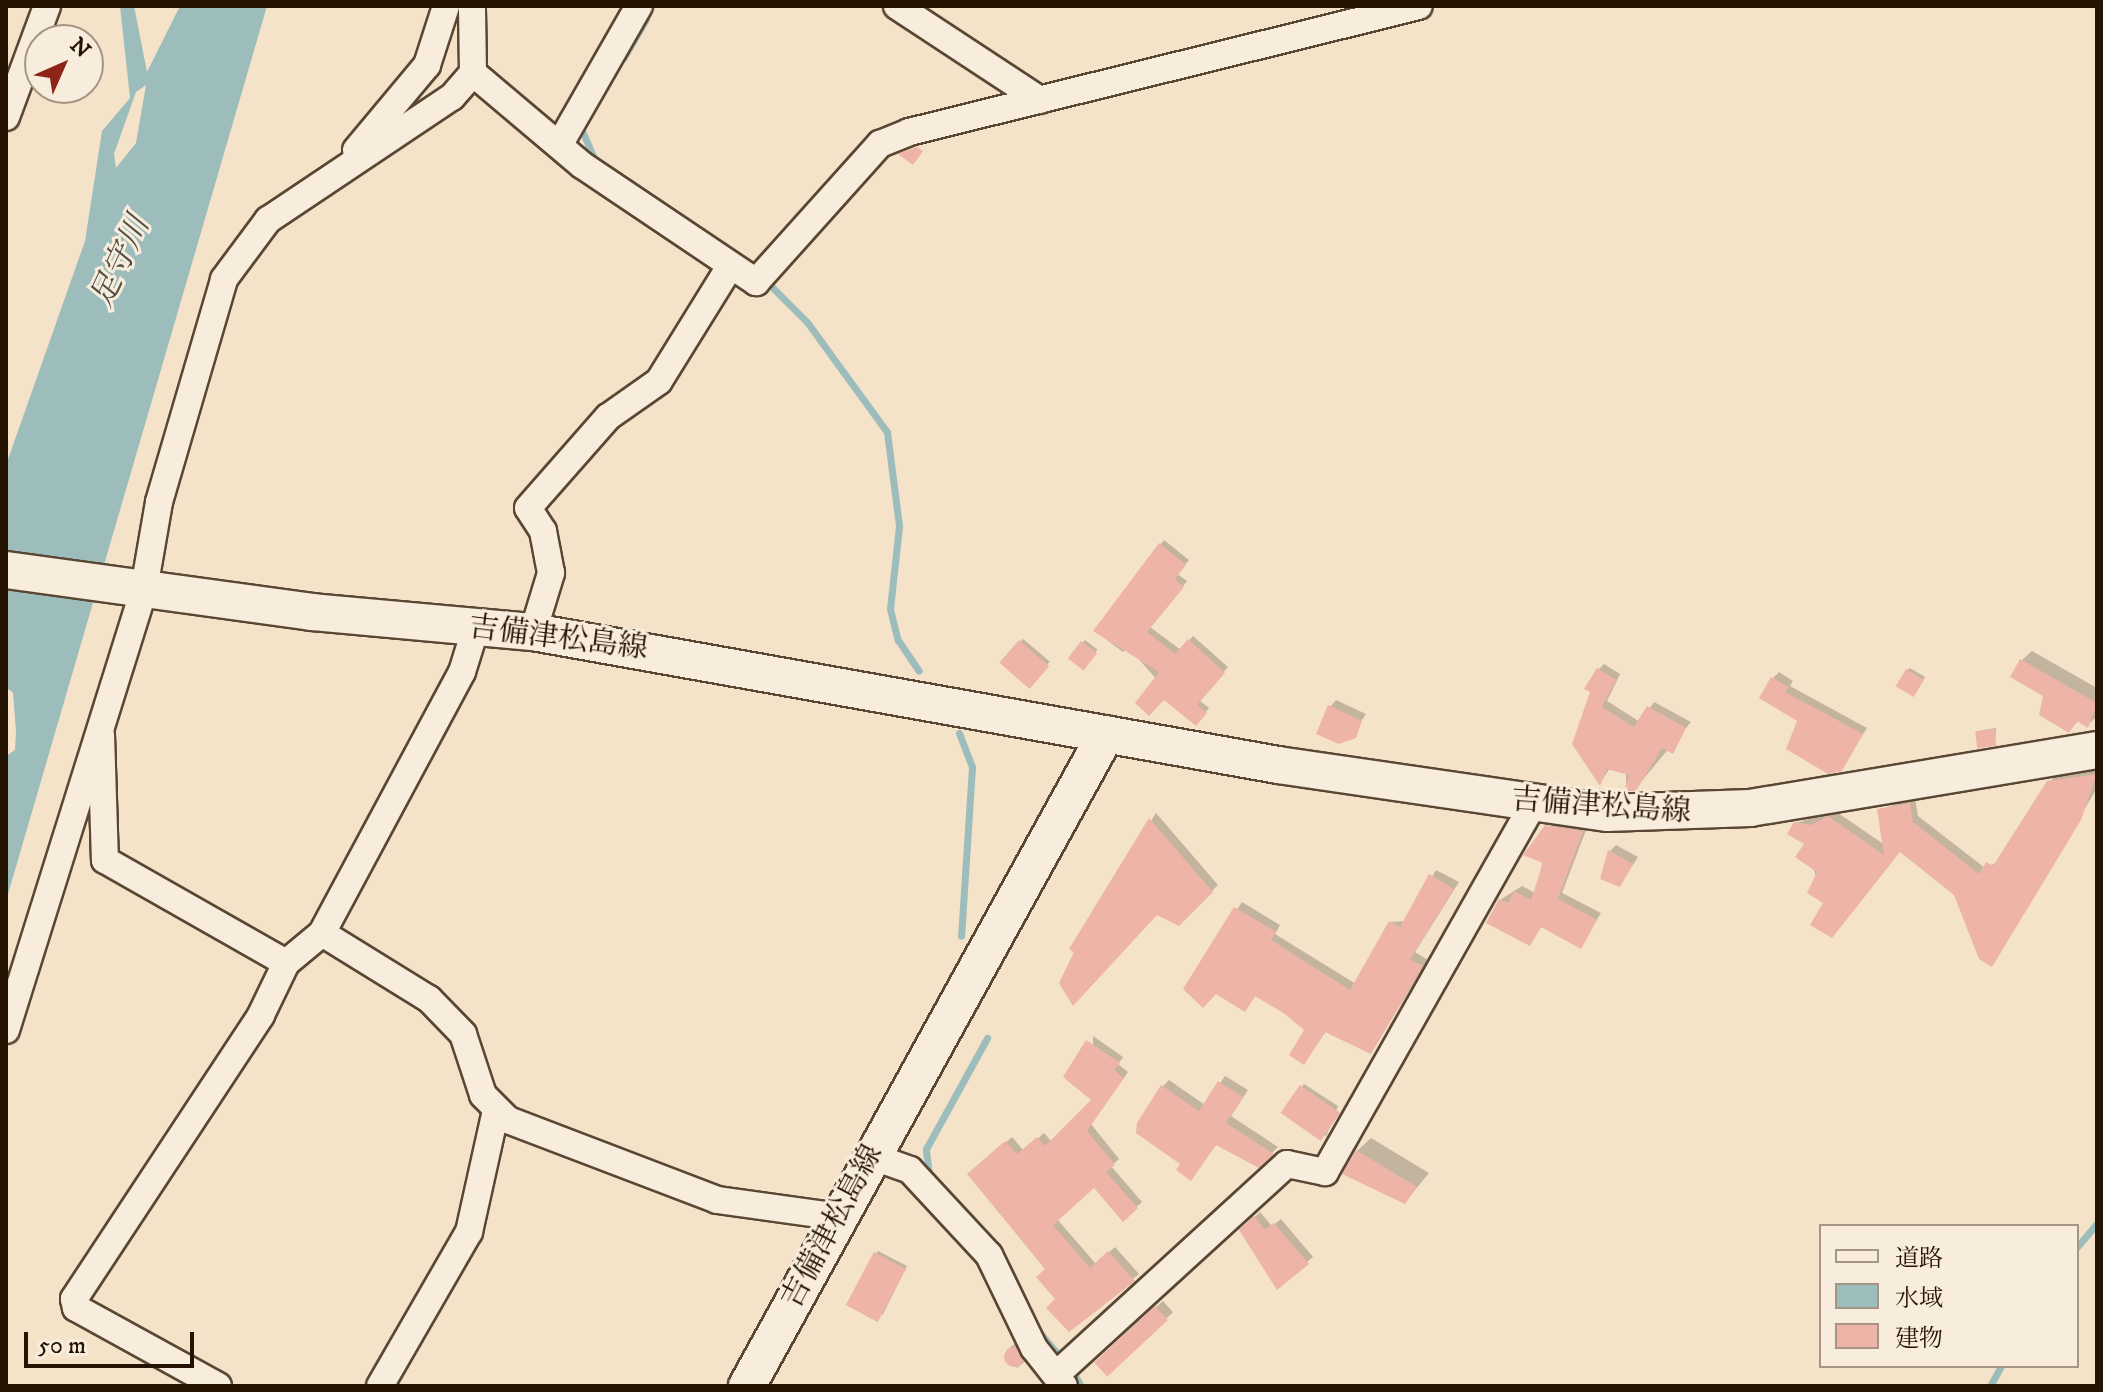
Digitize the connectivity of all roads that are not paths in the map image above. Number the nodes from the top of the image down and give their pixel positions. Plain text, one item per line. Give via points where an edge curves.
1 (446, 6) edge
2 (472, 6) edge
3 (639, 6) edge
4 (897, 6) edge
5 (1419, 6) edge
6 (24, 48) edge
7 (6, 62) edge
8 (24, 66) edge
9 (473, 73) junction
10 (1040, 100) junction
11 (6, 117) edge
12 (561, 142) junction
13 (341, 165) junction
14 (729, 268) junction
15 (6, 570) edge
16 (133, 587) junction
17 (476, 627) junction
18 (533, 632) junction
19 (101, 715) junction
20 (1106, 734) junction
21 (2097, 750) edge
22 (1533, 805) junction
23 (322, 933) junction
24 (286, 963) junction
25 (6, 1030) edge
26 (496, 1110) junction
27 (871, 1156) junction
28 (839, 1217) junction
29 (1064, 1372) edge
30 (218, 1386) edge
31 (380, 1386) edge
32 (747, 1386) edge

1 - 13 street via 427,65 390,116
2 - 9 street
3 - 12 street
4 - 10 street
5 - 10 street
6 - 7 street
8 - 11 street
9 - 12 street
9 - 13 street via 405,134
10 - 14 street via 880,144 761,278
12 - 14 street
13 - 16 street via 250,239 224,279
14 - 18 street via 659,381 608,417 528,508 543,531 551,573
15 - 16 main road, 吉備津松島線
16 - 17 main road, 吉備津松島線
16 - 19 street
17 - 18 main road, 吉備津松島線
17 - 23 street via 462,672
18 - 20 main road, 吉備津松島線
19 - 24 street via 105,860
19 - 25 street
20 - 22 main road, 吉備津松島線
20 - 27 main road, 吉備津松島線
21 - 22 main road, 吉備津松島線 via 1707,814
22 - 29 street via 1325,1172 1287,1164
23 - 24 street
23 - 26 street via 429,999 463,1034 468,1065
24 - 30 street via 261,1015 74,1299 76,1308
26 - 28 street via 717,1200
26 - 31 street via 469,1232
27 - 28 main road, 吉備津松島線
27 - 29 street via 910,1170 989,1255 1034,1348
28 - 32 main road, 吉備津松島線

